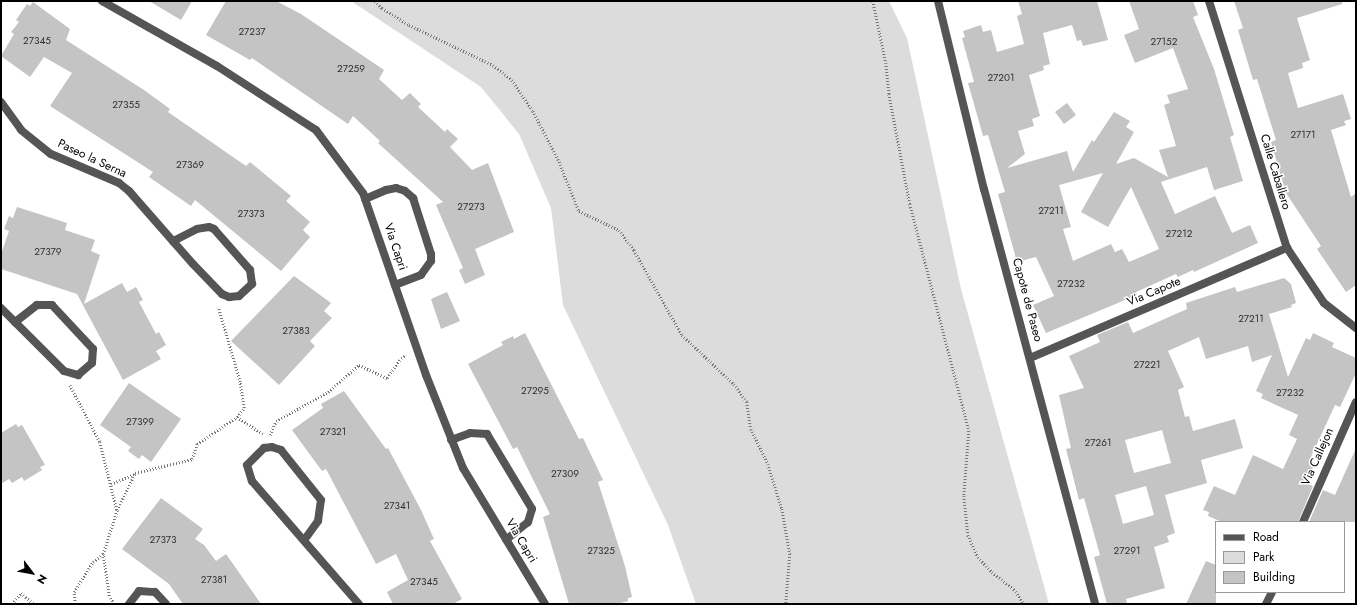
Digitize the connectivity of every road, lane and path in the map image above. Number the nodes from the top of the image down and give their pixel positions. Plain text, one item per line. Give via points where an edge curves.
1 (375, 1) edge
2 (873, 1) edge
3 (938, 1) edge
4 (1209, 1) edge
5 (106, 2) edge
6 (1, 102) edge
7 (365, 199) junction
8 (173, 241) junction
9 (1287, 248) junction
10 (395, 285) junction
11 (222, 294) junction
12 (1, 308) edge
13 (15, 322) junction
14 (1356, 328) edge
15 (417, 349) junction
16 (1030, 358) junction
17 (72, 375) junction
18 (1356, 402) edge
19 (237, 417) junction
20 (451, 440) junction
21 (135, 473) junction
22 (112, 484) junction
23 (117, 510) junction
24 (1303, 521) edge
25 (305, 539) junction
26 (506, 540) junction
27 (103, 554) junction
28 (1272, 593) edge
29 (12, 604) edge
30 (34, 604) edge
31 (75, 604) edge
32 (114, 604) edge
33 (129, 604) edge
34 (166, 604) edge
35 (359, 604) edge
36 (545, 604) edge
37 (786, 604) edge
38 (1024, 604) edge
39 (1095, 604) edge
40 (1266, 604) edge

1 - 37 path via 409,25 494,65 512,80 533,111 558,159 579,211 619,230 634,250 682,335 734,384 747,402 751,429 768,464 782,509 790,554
2 - 38 path via 910,204 969,431 964,496 968,535 978,557 1014,589
3 - 16 street, Capote de Paseo via 984,189
4 - 9 street, Calle Caballero
5 - 7 street, Via Capri via 217,66 316,130
6 - 8 street, Paseo la Serna via 21,130 52,154 119,183 129,191
7 - 10 street, Via Capri
7 - 10 street via 396,188 413,198 431,254 431,262 421,275
8 - 11 street, Paseo la Serna
8 - 11 street via 197,229 209,227 231,246 250,270 252,284 239,296 229,297
9 - 14 street, Calle Caballero via 1324,303
9 - 16 street, Via Capote
10 - 15 street, Via Capri
11 - 19 path via 218,304 240,382 244,408
12 - 13 street
13 - 17 street via 55,364
13 - 17 street via 37,305 52,305 58,310 88,342 94,355 86,370 78,375
15 - 19 path via 401,358 387,378 359,365 328,392 276,421 268,438
15 - 20 street, Via Capri
16 - 39 street, Capote de Paseo
17 - 22 path via 70,387 100,442
18 - 24 street, Via Callejon
19 - 21 path via 197,444 192,458
20 - 26 street, Via Capri via 463,468
20 - 26 street via 470,433 487,434 532,509 528,522
21 - 22 path
21 - 23 path
22 - 23 path
23 - 27 path
25 - 25 street via 318,521 321,500 281,450 264,448 247,465 249,475
25 - 35 street
26 - 36 street, Via Capri
27 - 31 path via 93,562 74,592
27 - 32 path via 109,596
28 - 40 street
29 - 30 path via 21,593
33 - 34 street via 139,591 155,592

